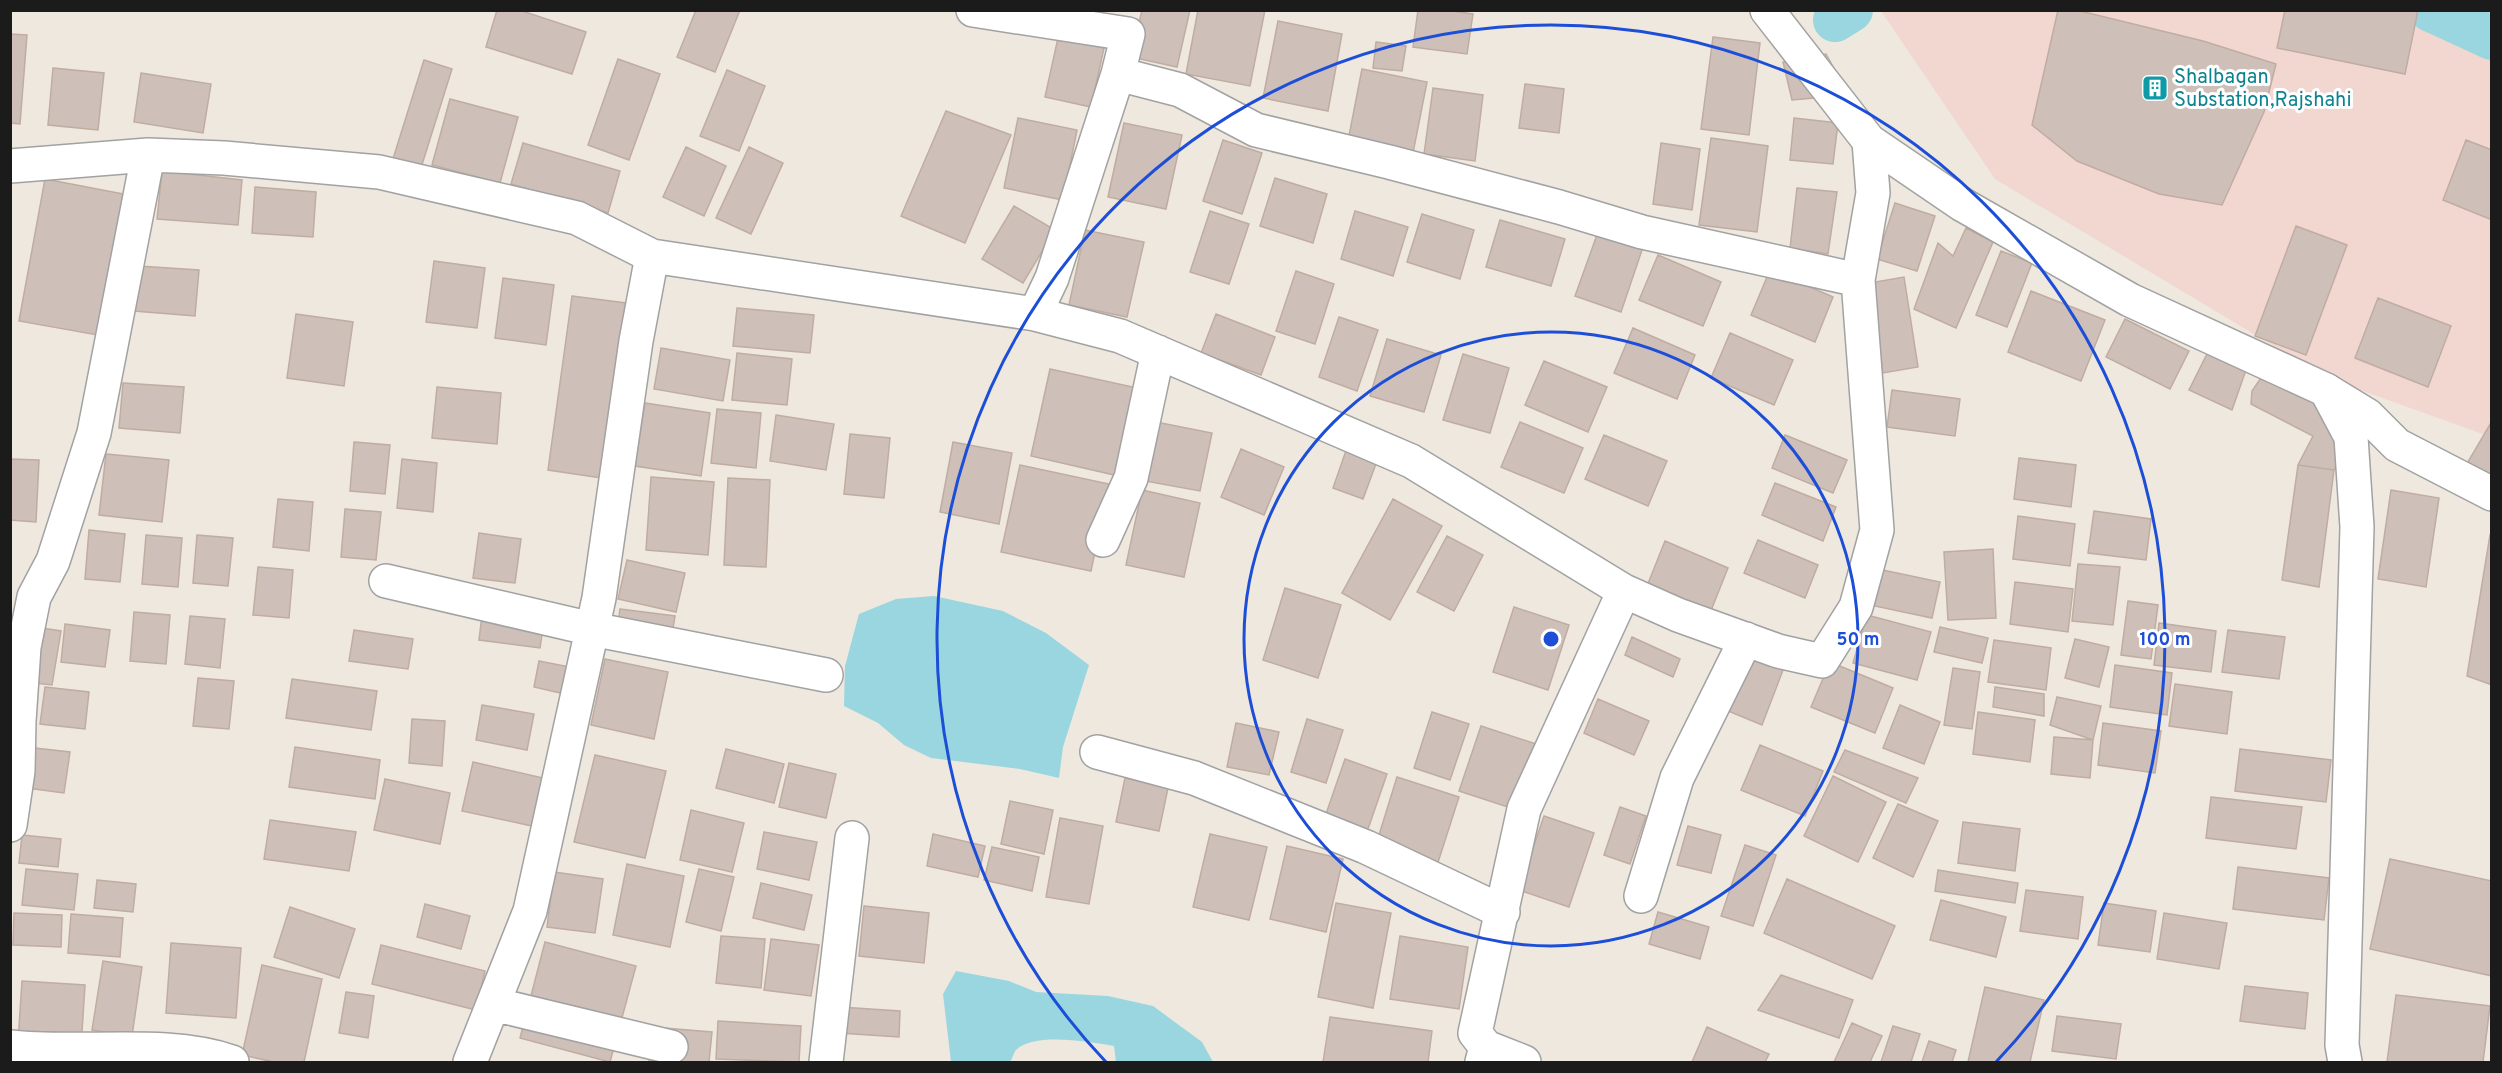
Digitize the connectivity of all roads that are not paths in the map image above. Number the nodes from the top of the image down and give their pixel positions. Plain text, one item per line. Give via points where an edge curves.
1 (974, 10) edge
2 (1767, 10) edge
3 (1118, 74) junction
4 (1869, 141) junction
5 (148, 155) junction
6 (10, 166) edge
7 (652, 256) junction
8 (1858, 280) junction
9 (1035, 314) junction
10 (1158, 352) junction
11 (2326, 390) junction
12 (2492, 494) edge
13 (1103, 540) dead end
14 (386, 581) dead end
15 (1624, 591) junction
16 (592, 629) junction
17 (1746, 639) junction
18 (826, 675) dead end
19 (1097, 752) dead end
20 (10, 825) edge
21 (852, 838) dead end
22 (1641, 896) dead end
23 (1503, 912) junction
24 (493, 1004) junction
25 (10, 1047) edge
26 (670, 1047) dead end
27 (1484, 1055) edge
28 (232, 1062) edge
29 (470, 1062) edge
30 (826, 1062) edge
31 (1524, 1062) edge
32 (2345, 1062) edge

1 - 3 street via 1128,34
2 - 4 street
3 - 8 street via 1180,90 1256,130 1412,168 1642,232
3 - 9 street via 1052,278
4 - 8 street via 1873,193
4 - 11 street via 1963,205 2130,300
5 - 6 street
5 - 7 street via 378,172 577,218
5 - 20 street via 94,433 53,561 34,597 24,646 18,771
7 - 9 street
7 - 16 street
8 - 17 street via 1877,530 1856,607 1822,661
9 - 10 street via 1120,336
10 - 13 street via 1131,478
10 - 15 street via 1411,461
11 - 12 street via 2367,415 2397,445
11 - 32 street via 2351,437 2357,527 2342,1045
14 - 16 street
15 - 17 street
15 - 23 street via 1524,809
16 - 18 street
16 - 24 street via 530,911
17 - 22 street via 1677,778
19 - 23 street via 1194,778 1366,847
21 - 30 street
23 - 27 street via 1475,1033
24 - 26 street
24 - 29 street
25 - 28 street via 44,1051 171,1051
27 - 31 street

